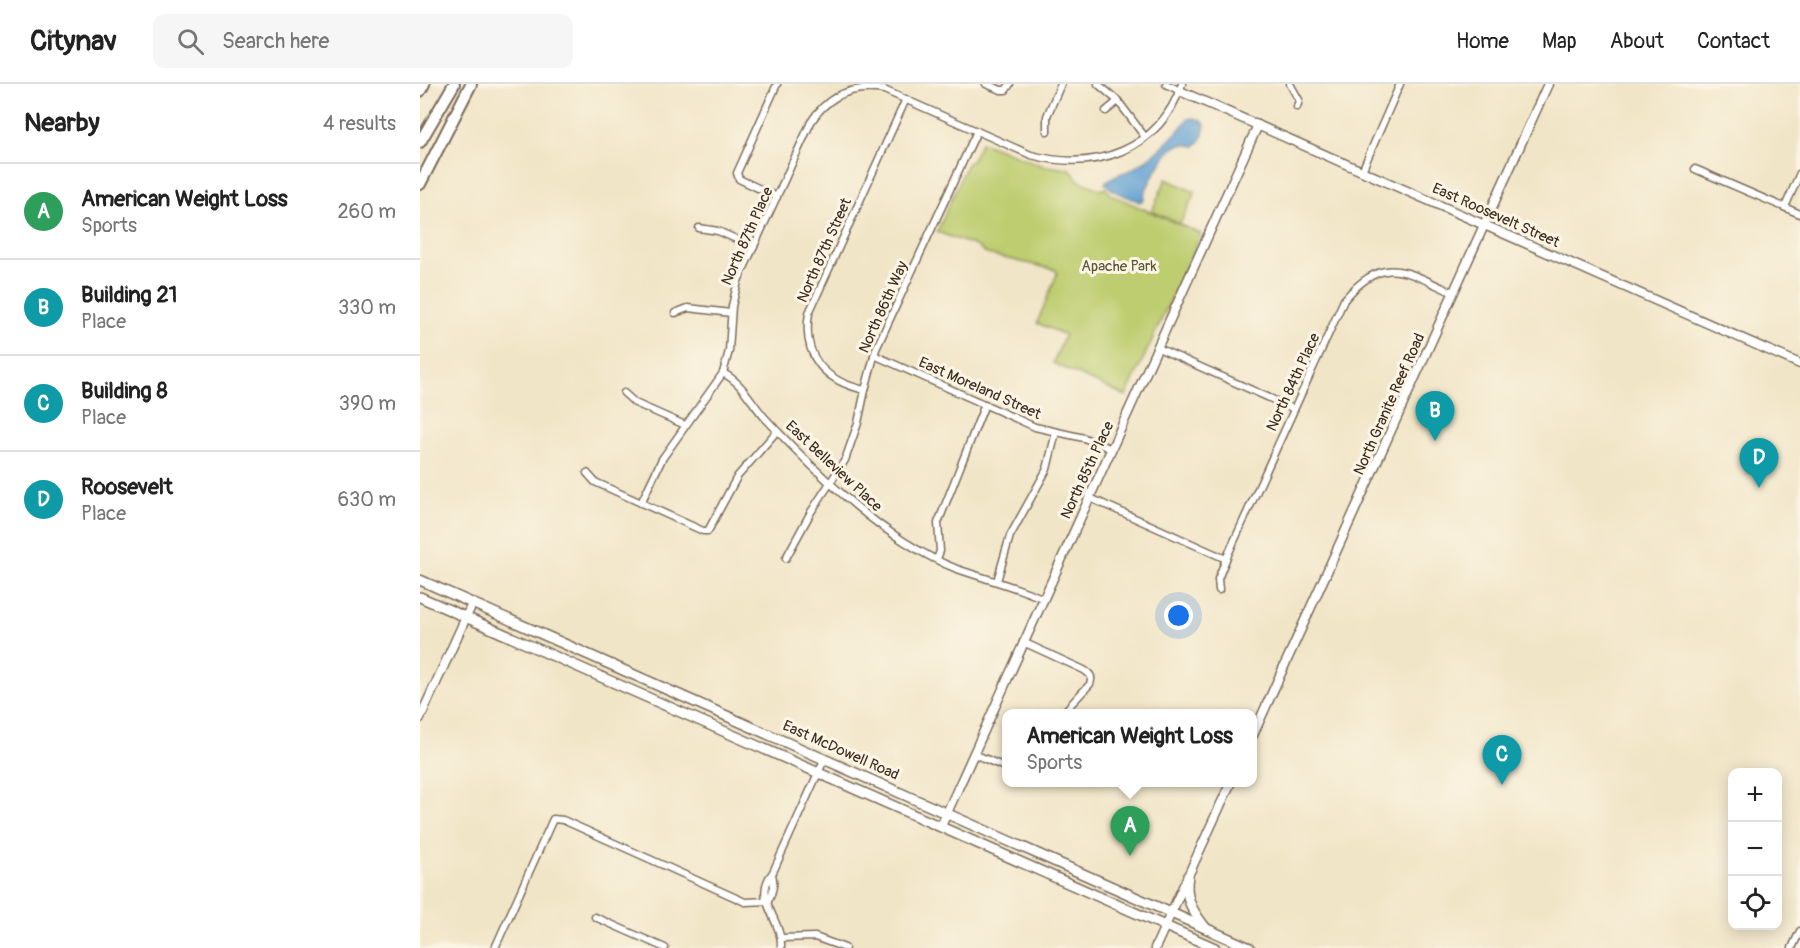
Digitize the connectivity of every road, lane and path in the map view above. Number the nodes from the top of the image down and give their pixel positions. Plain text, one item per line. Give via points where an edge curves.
1 (424, 84) edge
2 (454, 84) edge
3 (471, 84) edge
4 (777, 84) edge
5 (986, 84) edge
6 (1061, 84) edge
7 (1098, 84) edge
8 (1166, 84) edge
9 (1290, 84) edge
10 (1400, 84) edge
11 (1548, 84) edge
12 (1008, 87) edge
13 (1181, 88) edge
14 (420, 91) edge
15 (906, 99) junction
16 (1118, 101) junction
17 (1297, 107) dead end
18 (1106, 111) dead end
19 (1258, 125) junction
20 (977, 131) junction
21 (1047, 131) dead end
22 (1145, 137) junction
23 (420, 142) edge
24 (1695, 169) dead end
25 (1362, 171) junction
26 (1800, 173) edge
27 (420, 184) edge
28 (777, 197) junction
29 (1785, 207) junction
30 (1800, 214) edge
31 (1484, 225) junction
32 (699, 228) dead end
33 (754, 247) junction
34 (1454, 293) junction
35 (675, 313) dead end
36 (731, 313) junction
37 (1158, 348) junction
38 (874, 355) junction
39 (1800, 364) edge
40 (723, 373) junction
41 (865, 390) junction
42 (624, 393) dead end
43 (985, 404) junction
44 (1294, 409) junction
45 (685, 425) junction
46 (777, 430) junction
47 (1056, 432) junction
48 (1112, 449) junction
49 (587, 473) dead end
50 (831, 483) junction
51 (1090, 498) junction
52 (640, 503) junction
53 (786, 558) dead end
54 (937, 559) junction
55 (1226, 560) junction
56 (420, 580) edge
57 (997, 581) junction
58 (1219, 590) dead end
59 (420, 597) edge
60 (1044, 599) junction
61 (472, 604) junction
62 (466, 617) junction
63 (1023, 642) junction
64 (626, 672) junction
65 (620, 685) junction
66 (1067, 709) edge
67 (420, 718) edge
68 (749, 726) junction
69 (1257, 726) edge
70 (743, 739) junction
71 (974, 754) junction
72 (824, 760) junction
73 (1002, 766) edge
74 (819, 772) junction
75 (1229, 787) edge
76 (946, 814) junction
77 (941, 826) junction
78 (1025, 849) junction
79 (1020, 861) junction
80 (1188, 876) junction
81 (768, 901) junction
82 (1171, 913) junction
83 (595, 917) dead end
84 (1165, 926) junction
85 (1207, 929) junction
86 (1800, 931) edge
87 (782, 938) junction
88 (495, 948) edge
89 (665, 948) edge
90 (781, 948) edge
91 (845, 948) edge
92 (1155, 948) edge
93 (1215, 948) edge
94 (1250, 948) edge
95 (1792, 948) edge

1 - 14 highway
2 - 23 highway
3 - 27 highway
4 - 28 street via 737,176
5 - 12 street via 1001,90
6 - 21 street via 1047,116
7 - 16 street
8 - 13 street
9 - 17 street via 1299,100
10 - 25 street
11 - 31 street, North Granite Reef Road
13 - 19 street, East Roosevelt Street
13 - 22 street via 1166,116
15 - 20 street
15 - 28 street, North 87th Place via 872,88 843,89 815,115
15 - 41 street, North 87th Street via 807,323 808,341 819,365 836,380
16 - 18 street
16 - 22 street
19 - 25 street, East Roosevelt Street
19 - 37 street, North 85th Place
20 - 22 street via 1031,154 1072,162 1113,155
20 - 38 street, North 86th Way
24 - 29 street
25 - 31 street, East Roosevelt Street
26 - 29 street
28 - 33 street, North 87th Place
29 - 30 street
31 - 34 street, North Granite Reef Road
31 - 39 street, East Roosevelt Street
32 - 33 street via 718,231
33 - 36 street, North 87th Place via 736,287
34 - 44 street, North 84th Place via 1395,270 1368,276 1344,300
34 - 69 street, North Granite Reef Road
35 - 36 street via 688,308
36 - 40 street, North 87th Place via 729,351
37 - 44 street
37 - 48 street, North 85th Place
38 - 41 street, North 86th Way
38 - 43 street, East Moreland Street
40 - 45 street, North 87th Place
40 - 46 street, East Belleview Place via 739,384
41 - 50 street, North 86th Way via 849,453
42 - 45 street via 635,403
43 - 47 street, East Moreland Street via 1035,427
43 - 54 street via 938,524
44 - 55 street, North 84th Place
45 - 52 street, North 87th Place via 657,467
46 - 50 street, East Belleview Place
46 - 52 street via 737,477 708,531
47 - 48 street, East Moreland Street
47 - 57 street via 1047,469 1010,536
48 - 51 street, North 85th Place
49 - 52 street via 595,483
50 - 53 street, North 86th Way
50 - 54 street, East Belleview Place via 867,514
51 - 55 street
51 - 60 street, North 85th Place
54 - 57 street, East Belleview Place
55 - 58 street, North 84th Place via 1218,579
56 - 61 main road, East McDowell Road
57 - 60 street, East Belleview Place
59 - 62 main road, East McDowell Road
60 - 63 street, North 85th Place
61 - 62 street
61 - 64 main road, East McDowell Road
62 - 65 main road, East McDowell Road
62 - 67 street
63 - 66 street via 1091,674 1090,684
63 - 71 street, North 85th Place
64 - 65 main road
64 - 68 main road, East McDowell Road
65 - 70 main road, East McDowell Road
68 - 70 main road
68 - 72 main road, East McDowell Road
70 - 74 main road, East McDowell Road
71 - 73 street
71 - 76 street, North 85th Place
72 - 74 street
72 - 76 main road, East McDowell Road
74 - 77 main road, East McDowell Road
74 - 81 street via 772,875 767,878 764,896
75 - 80 street
76 - 77 street, North 85th Place
76 - 78 main road, East McDowell Road
77 - 79 main road, East McDowell Road
78 - 79 main road
78 - 82 main road, East McDowell Road
79 - 84 main road, East McDowell Road
80 - 82 street
80 - 85 main road via 1186,888 1191,909
81 - 87 street
81 - 88 street via 745,902 563,820 553,819
82 - 84 street
82 - 85 main road, East McDowell Road
83 - 89 street
84 - 92 street
84 - 93 main road, East McDowell Road
85 - 94 main road, East McDowell Road
86 - 95 street
87 - 90 street
87 - 91 street via 814,937

